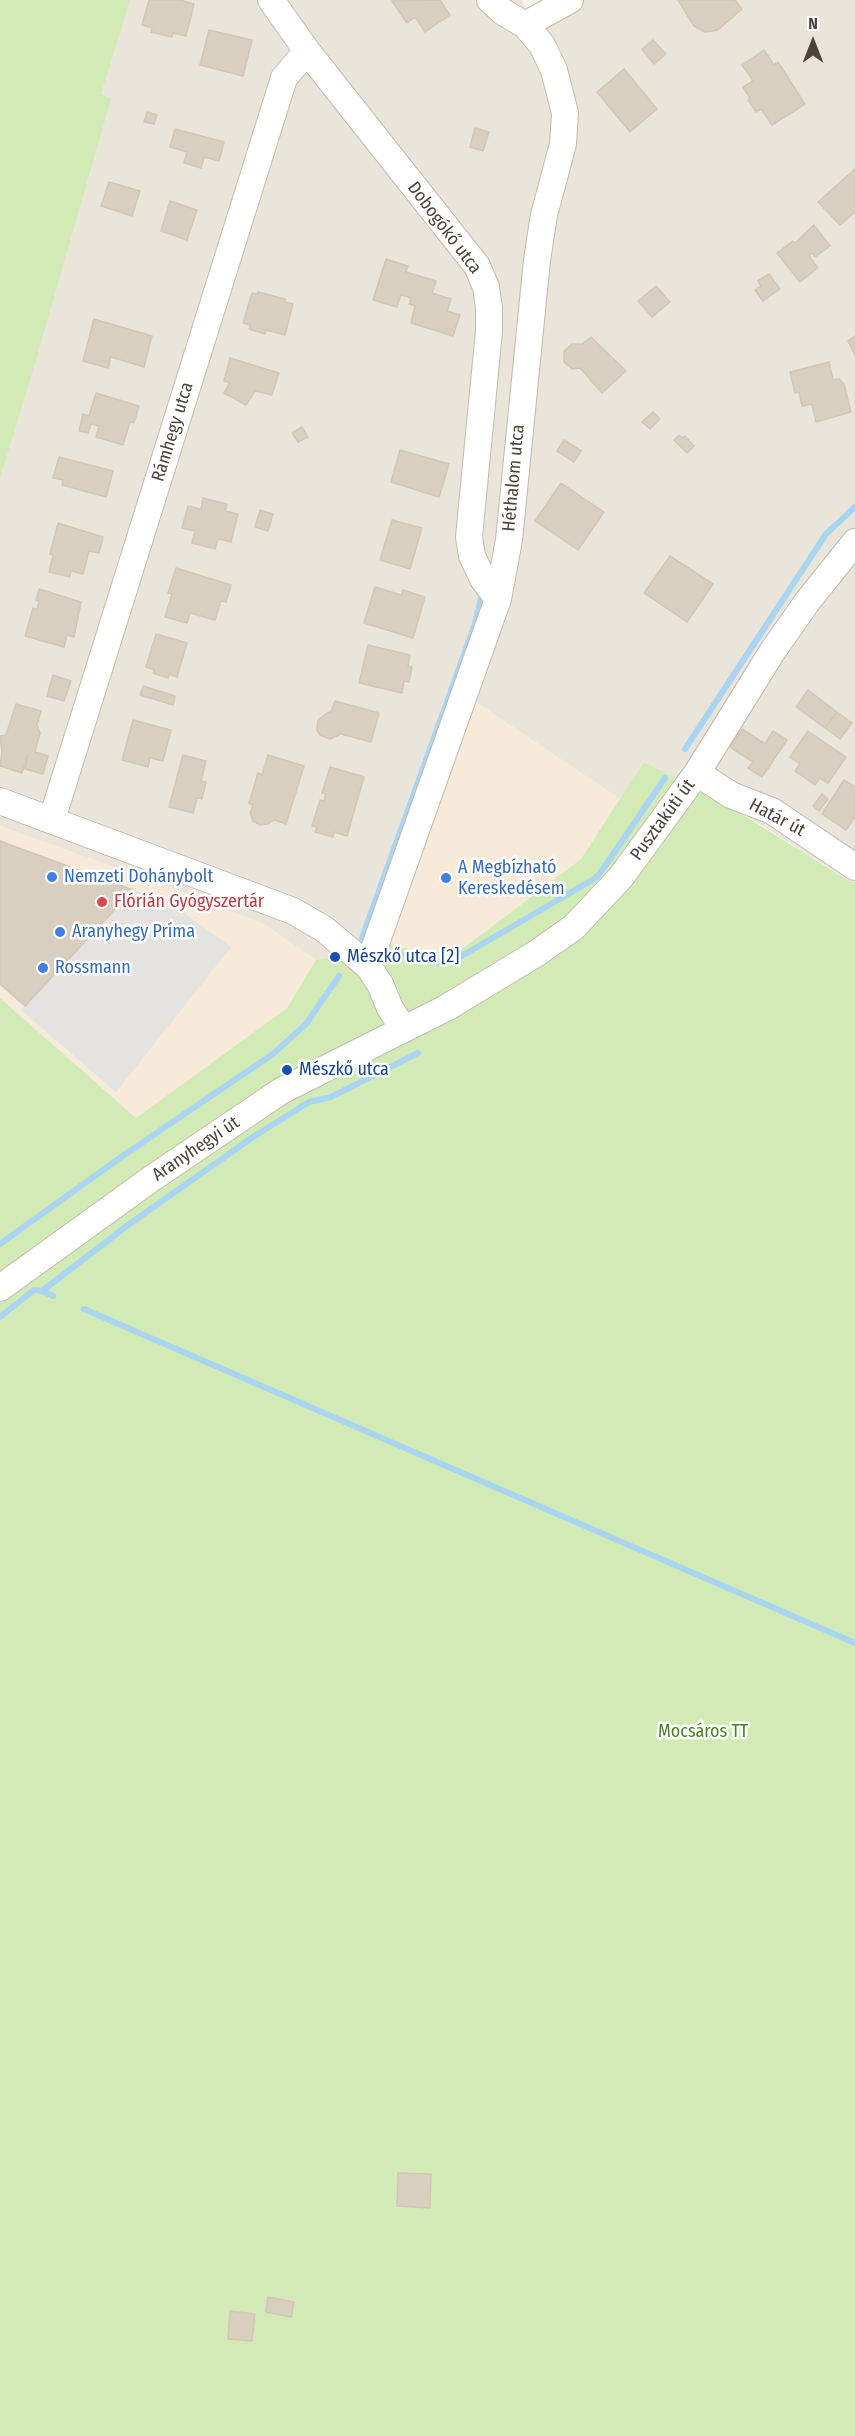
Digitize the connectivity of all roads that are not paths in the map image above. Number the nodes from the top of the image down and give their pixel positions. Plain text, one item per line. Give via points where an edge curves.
1 (271, 0) edge
2 (490, 0) edge
3 (570, 0) edge
4 (525, 25) junction
5 (307, 51) junction
6 (855, 542) edge
7 (498, 599) junction
8 (697, 773) junction
9 (0, 801) edge
10 (52, 819) junction
11 (855, 867) edge
12 (368, 966) junction
13 (403, 1028) junction
14 (0, 1288) edge

1 - 5 street, Dobogókő utca
2 - 4 street, Héthalom utca
3 - 4 street
4 - 7 street, Héthalom utca via 542,45 554,70 565,113 537,260 508,540
5 - 7 street, Dobogókő utca via 477,266 486,287 489,331 469,537 472,556
5 - 10 street, Rámhegy utca via 284,78
6 - 8 street, Pusztakúti út via 801,610
7 - 12 street, Héthalom utca
8 - 11 street, Határ út via 731,795 772,811
8 - 13 street, Pusztakúti út via 621,877 574,927 476,991
9 - 10 street
10 - 12 street via 293,911 324,929
12 - 13 street
13 - 14 street, Aranyhegyi út via 281,1091

